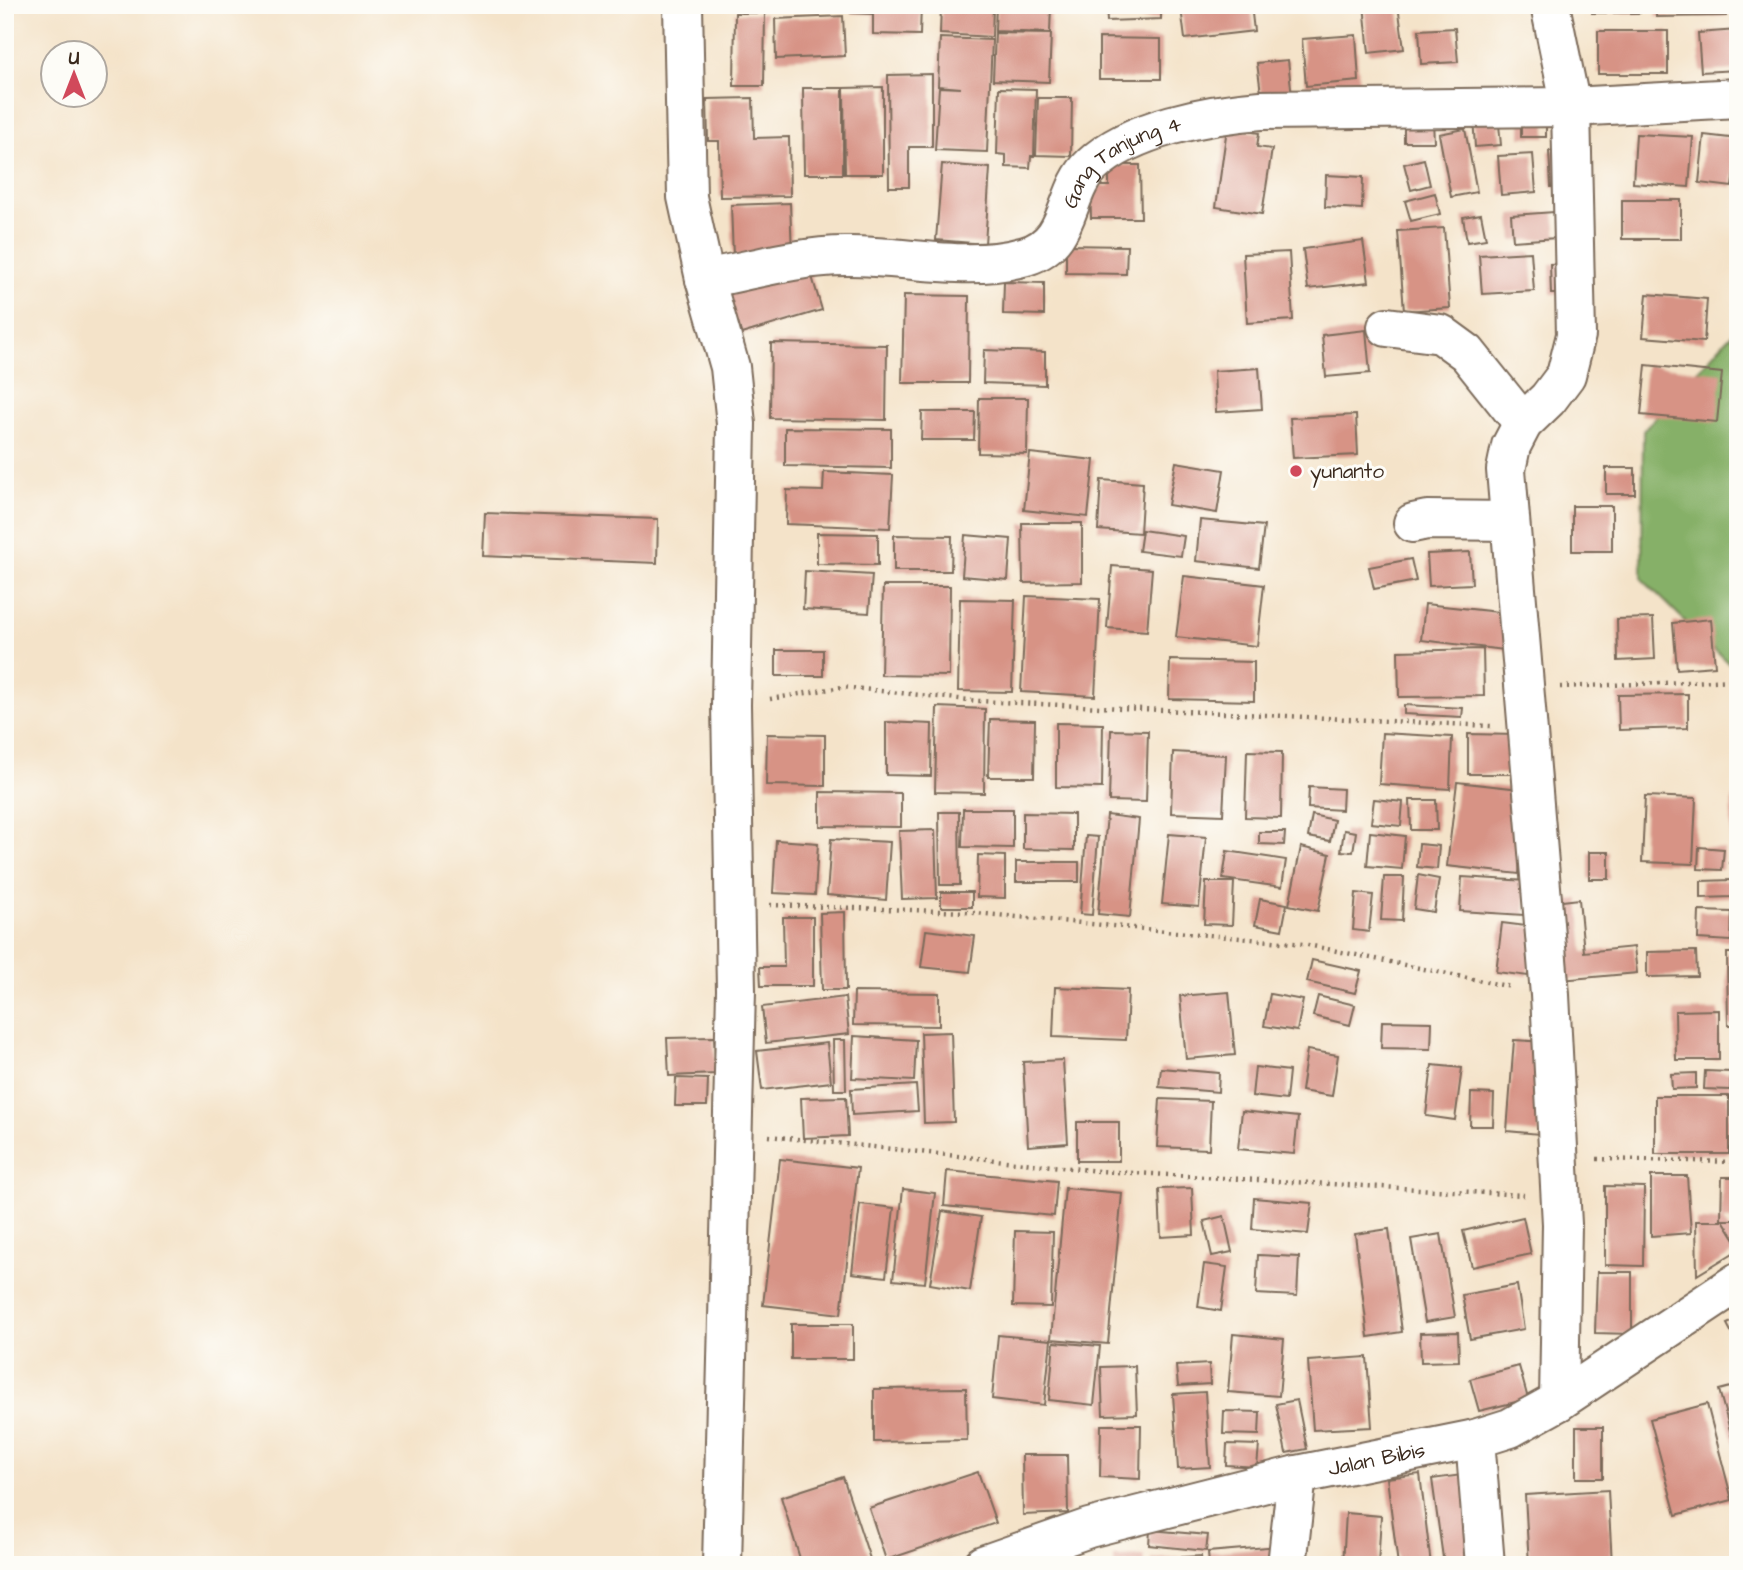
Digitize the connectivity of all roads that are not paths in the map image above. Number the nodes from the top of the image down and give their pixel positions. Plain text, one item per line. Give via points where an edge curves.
1 (683, 5) edge
2 (1550, 5) edge
3 (1738, 98) edge
4 (1571, 107) junction
5 (705, 279) junction
6 (1387, 327) dead end
7 (1523, 423) junction
8 (1510, 522) junction
9 (1413, 523) dead end
10 (1738, 1282) edge
11 (1559, 1401) junction
12 (1475, 1438) junction
13 (1297, 1475) junction
14 (722, 1565) edge
15 (983, 1565) edge
16 (1287, 1565) edge
17 (1485, 1565) edge

1 - 5 street via 687,197
2 - 4 street
3 - 4 street, Gang Tanjung 4
4 - 5 street, Gang Tanjung 4 via 1261,110 1198,118 1144,135 1107,153 1081,179 1053,240 1028,256 978,262 831,256
4 - 7 street via 1576,335 1566,375
5 - 14 street via 730,367 736,424 731,705 736,990
6 - 7 street via 1441,334 1467,354
7 - 8 street via 1506,470
8 - 9 street
8 - 11 street via 1550,995 1562,1224
10 - 11 street, Jalan Bibis
11 - 12 street, Jalan Bibis via 1510,1428
12 - 13 street, Jalan Bibis
12 - 17 street
13 - 15 street, Jalan Bibis via 1089,1528
13 - 16 street

